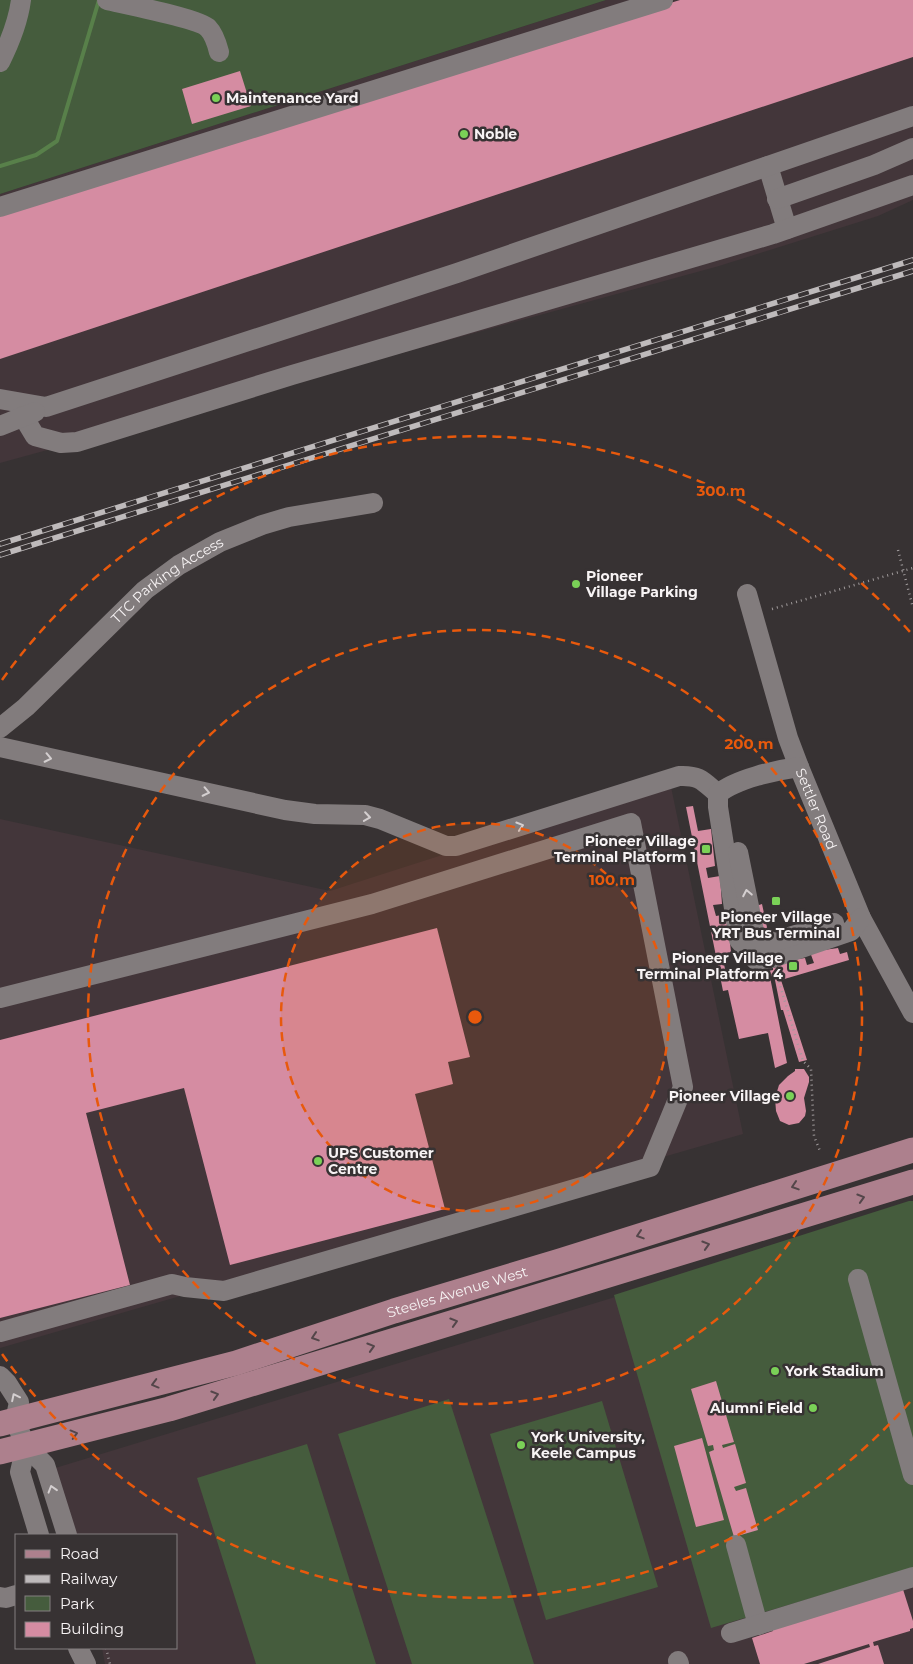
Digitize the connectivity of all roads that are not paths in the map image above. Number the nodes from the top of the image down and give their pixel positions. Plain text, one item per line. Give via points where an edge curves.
1 (21, 0) edge
2 (107, 0) edge
3 (663, 0) edge
4 (219, 52) dead end
5 (0, 62) edge
6 (913, 116) edge
7 (913, 148) edge
8 (768, 166) junction
9 (913, 185) edge
10 (777, 198) junction
11 (0, 207) edge
12 (787, 230) junction
13 (0, 399) edge
14 (46, 408) junction
15 (23, 416) junction
16 (0, 426) edge
17 (373, 503) dead end
18 (747, 594) dead end
19 (0, 728) edge
20 (0, 747) edge
21 (799, 767) junction
22 (718, 794) junction
23 (861, 918) junction
24 (0, 998) edge
25 (913, 1013) edge
26 (913, 1150) edge
27 (913, 1182) edge
28 (858, 1278) dead end
29 (0, 1332) edge
30 (0, 1376) edge
31 (5, 1420) edge
32 (26, 1446) junction
33 (0, 1452) edge
34 (913, 1474) edge
35 (39, 1534) edge
36 (67, 1534) edge
37 (736, 1545) dead end
38 (913, 1577) edge
39 (15, 1595) edge
40 (0, 1596) edge
41 (758, 1625) junction
42 (731, 1633) dead end
43 (78, 1649) edge
44 (93, 1649) edge
45 (86, 1664) edge
46 (95, 1664) edge

1 - 5 street via 19,17
2 - 4 street via 187,19 207,27
3 - 11 street
6 - 8 street
7 - 10 street
8 - 10 street
8 - 14 street via 457,273
9 - 12 street
10 - 12 street
12 - 15 street via 292,374 77,442 41,439 35,436
13 - 14 street
14 - 15 street
15 - 16 street
17 - 19 street, TTC Parking Access via 289,517 262,525 220,542 179,565 145,590 26,707
18 - 21 street, Settler Road
20 -> 22 street via 285,810 372,817 446,846 462,844 679,776 692,775
21 - 22 street via 729,786
21 - 23 street, Settler Road
23 -> 21 street via 773,942 758,939 754,931 731,802 738,795 782,781
22 - 23 street via 739,940 756,960 772,958 851,931
23 - 25 street, Settler Road
24 - 29 street via 372,904 631,823 684,1087 650,1167 224,1291 172,1284
26 -> 31 main road, Steeles Avenue West via 236,1363
32 -> 27 main road, Steeles Avenue West via 169,1409
28 - 34 street
31 -> 30 street via 19,1402
31 - 32 street
32 - 33 main road, Steeles Avenue West
32 - 35 street via 20,1472
36 -> 32 street via 45,1465
37 - 41 street
38 - 41 street
39 - 40 street
41 - 42 street
43 - 45 street
44 - 46 street

